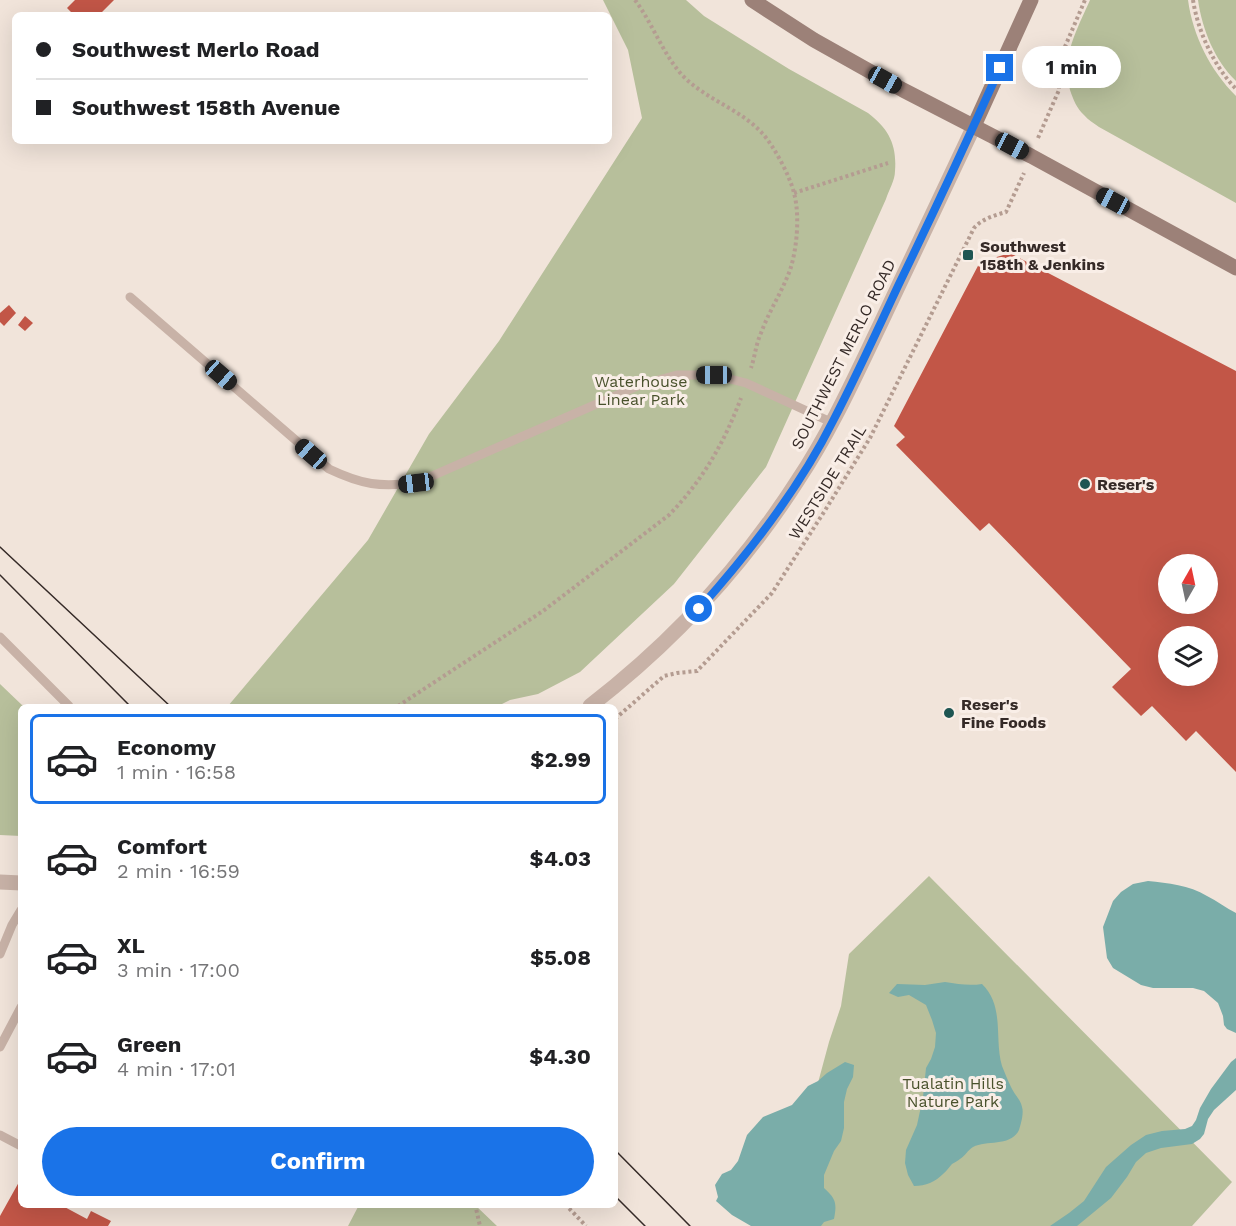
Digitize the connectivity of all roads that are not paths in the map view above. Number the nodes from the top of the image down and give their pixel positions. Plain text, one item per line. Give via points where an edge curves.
1 (752, 0) edge
2 (1030, 0) edge
3 (974, 126) junction
4 (1236, 268) edge
5 (130, 297) dead end
6 (833, 423) junction
7 (0, 637) edge
8 (67, 704) edge
9 (593, 704) edge
10 (0, 882) edge
11 (18, 883) edge
12 (18, 915) edge
13 (0, 954) edge
14 (18, 1013) edge
15 (0, 1047) edge
16 (0, 1135) edge
17 (18, 1144) edge

1 - 3 main road via 814,40
2 - 3 main road
3 - 4 main road
3 - 6 street, SOUTHWEST MERLO ROAD
5 - 6 lane via 329,470 373,485 416,483 640,385 677,375 714,375 746,383
6 - 9 street, SOUTHWEST MERLO ROAD via 799,480 723,582 686,622
7 - 8 lane
10 - 11 street
12 - 13 lane
14 - 15 lane
16 - 17 lane

